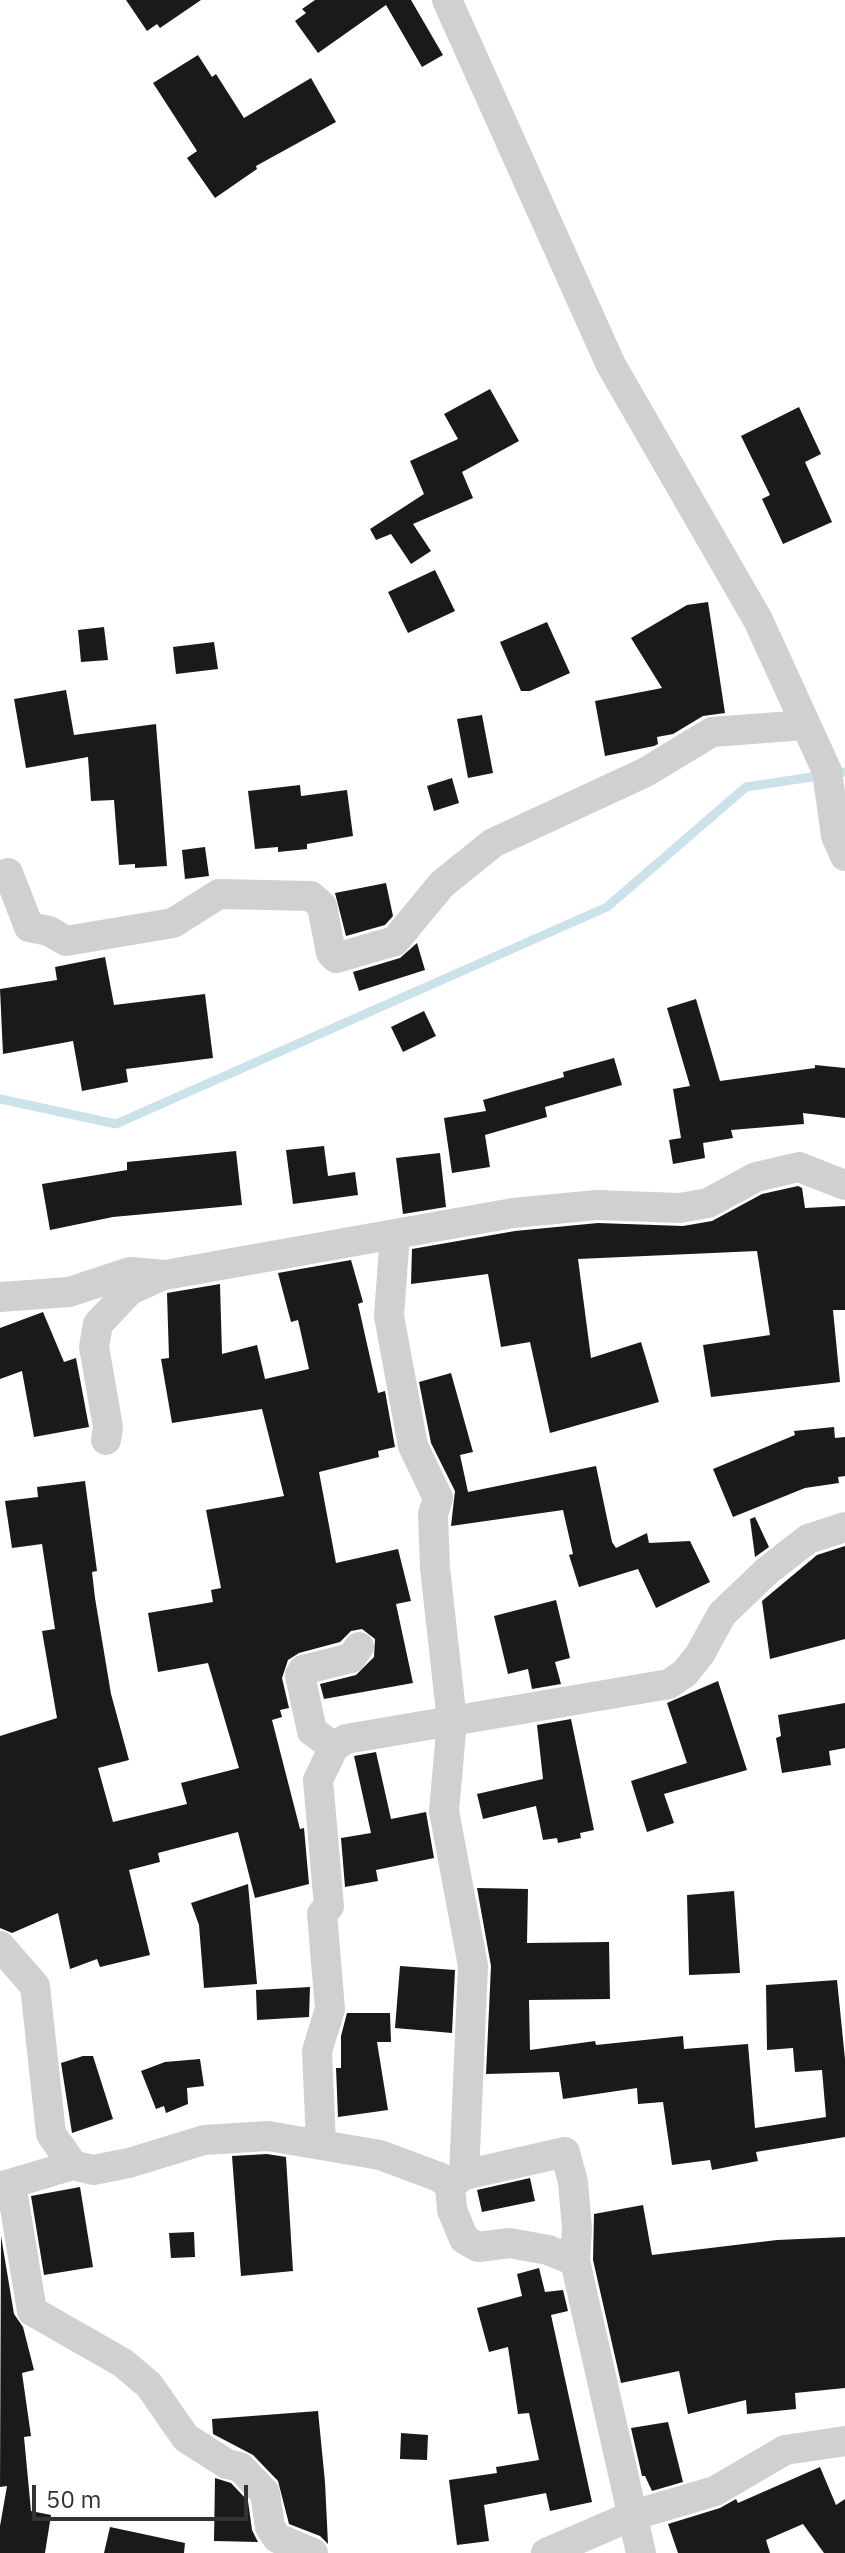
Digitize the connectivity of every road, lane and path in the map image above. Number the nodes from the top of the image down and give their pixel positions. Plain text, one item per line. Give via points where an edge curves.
1 (447, 0) edge
2 (805, 725) junction
3 (845, 856) edge
4 (8, 873) dead end
5 (845, 1185) edge
6 (395, 1234) junction
7 (165, 1275) junction
8 (0, 1297) edge
9 (106, 1440) dead end
10 (845, 1527) edge
11 (359, 1647) dead end
12 (452, 1721) junction
13 (334, 1747) junction
14 (0, 1946) edge
15 (321, 2143) junction
16 (73, 2165) junction
17 (457, 2180) junction
18 (6, 2186) edge
19 (575, 2261) junction
20 (845, 2442) edge
21 (634, 2515) junction
22 (313, 2553) edge
23 (546, 2553) edge
24 (641, 2553) edge

1 - 2 street via 611,365 758,620
2 - 3 street via 827,771 836,836
2 - 4 street via 712,732 646,772 493,843 442,884 395,941 336,958 322,906 311,896 219,894 173,923 66,941 29,927
5 - 6 street via 799,1167 756,1177 708,1203 680,1208 597,1205 513,1213
6 - 7 street
6 - 12 street via 389,1316 413,1446 438,1498 433,1514 435,1568
7 - 8 street via 130,1272 69,1292
7 - 9 street via 130,1290 98,1324 94,1347
10 - 12 street via 808,1539 767,1571 722,1614 700,1654 669,1684
11 - 13 street via 351,1658 300,1675 312,1731
12 - 13 street via 346,1739
12 - 17 street via 444,1811 473,1966
13 - 15 street via 318,1780 329,1906 322,1914 330,2009 317,2051
14 - 16 street via 35,1986 51,2134
15 - 16 street via 268,2136 204,2140 93,2170
15 - 17 street
16 - 18 street
17 - 19 street via 452,2210 464,2239 478,2247 510,2243 548,2250
17 - 19 street via 565,2152 573,2182
18 - 22 street via 32,2311 123,2363 149,2385 186,2438 240,2467 265,2493 277,2538
19 - 21 street
20 - 21 street via 785,2450 715,2491
21 - 23 street
21 - 24 street

